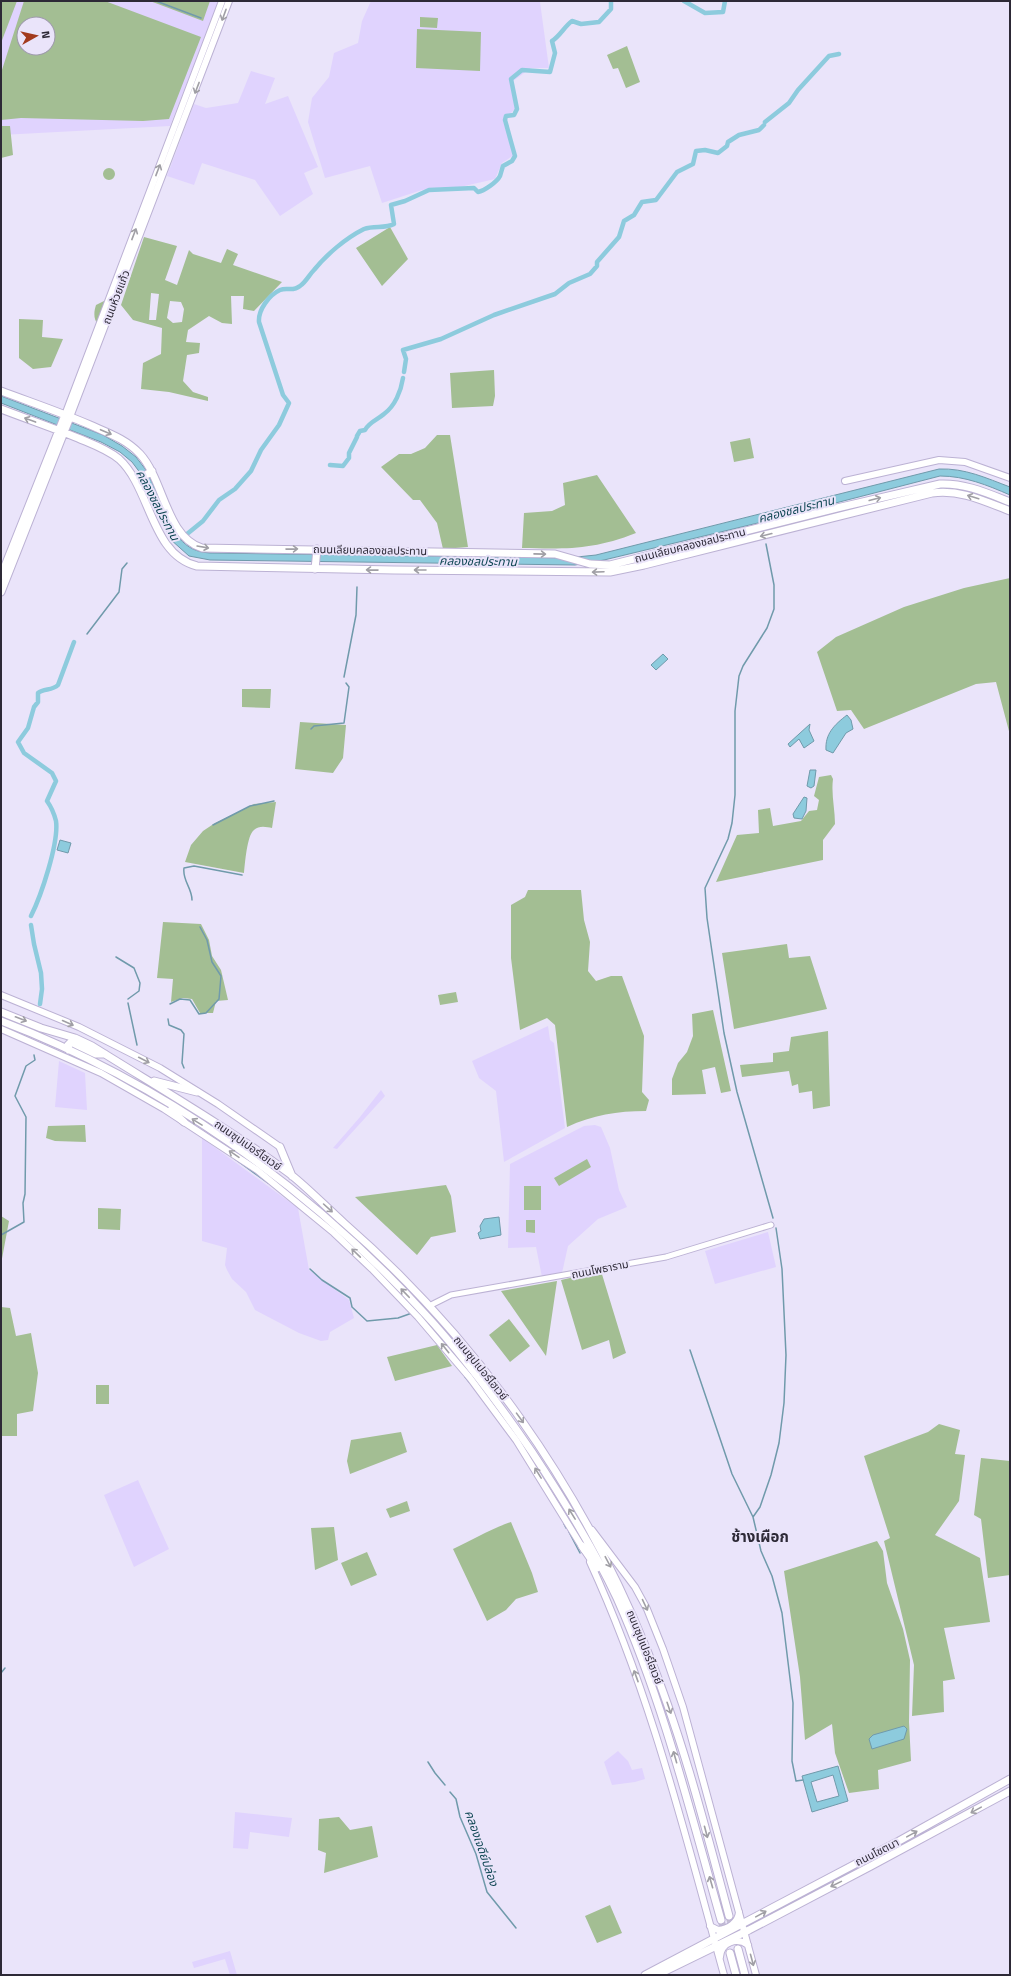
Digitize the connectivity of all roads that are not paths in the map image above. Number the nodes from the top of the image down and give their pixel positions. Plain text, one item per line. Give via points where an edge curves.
1 (222, 1) edge
2 (229, 1) edge
3 (216, 28) junction
4 (2, 394) edge
5 (1, 409) edge
6 (68, 416) junction
7 (62, 431) junction
8 (152, 471) junction
9 (1010, 478) edge
10 (137, 481) junction
11 (845, 481) dead end
12 (1010, 502) edge
13 (851, 509) junction
14 (1010, 510) edge
15 (805, 516) junction
16 (828, 519) junction
17 (317, 549) junction
18 (315, 569) junction
19 (1, 576) edge
20 (1, 592) edge
21 (1, 995) edge
22 (1, 1012) edge
23 (1, 1021) edge
24 (1, 1029) edge
25 (69, 1050) junction
26 (105, 1054) junction
27 (146, 1079) junction
28 (197, 1092) junction
29 (159, 1098) junction
30 (184, 1122) junction
31 (280, 1147) joint
32 (292, 1176) junction
33 (770, 1225) dead end
34 (429, 1306) junction
35 (466, 1363) junction
36 (470, 1378) junction
37 (590, 1528) junction
38 (582, 1546) junction
39 (617, 1599) junction
40 (1010, 1779) edge
41 (1010, 1791) edge
42 (739, 1911) junction
43 (729, 1916) tunnel mouth
44 (721, 1920) tunnel mouth
45 (742, 1924) junction
46 (710, 1925) junction
47 (744, 1932) junction
48 (714, 1944) junction
49 (748, 1946) junction
50 (738, 1949) tunnel mouth
51 (730, 1953) tunnel mouth
52 (720, 1960) junction
53 (645, 1975) edge
54 (657, 1975) edge
55 (724, 1975) edge
56 (736, 1975) edge
57 (745, 1975) edge
58 (756, 1975) edge

1 - 3 main road, ถนนห้วยแก้ว
2 -> 3 main road, ถนนห้วยแก้ว
3 - 6 main road, ถนนห้วยแก้ว
4 - 6 main road, ถนนเลียบคลองชลประทาน
7 -> 5 main road, ถนนเลียบคลองชลประทาน
6 - 7 main road, ถนนห้วยแก้ว
6 -> 8 main road, ถนนเลียบคลองชลประทาน via 124,440 139,453
7 - 10 main road, ถนนเลียบคลองชลประทาน via 108,451
7 - 19 main road, ถนนห้วยแก้ว
7 - 20 main road, ถนนห้วยแก้ว
8 - 10 main road
8 -> 17 main road, ถนนเลียบคลองชลประทาน via 179,532 196,546 212,549
9 - 11 main road via 965,462 939,460
10 - 18 main road, ถนนเลียบคลองชลประทาน via 168,547 190,564 206,567
13 -> 12 main road, ถนนเลียบคลองชลประทาน via 930,486 948,484 971,488
14 -> 13 main road, ถนนเลียบคลองชลประทาน via 961,493 942,492
13 - 15 main road, ถนนเลียบคลองชลประทาน
13 - 16 main road, ถนนเลียบคลองชลประทาน
15 - 16 main road via 814,519 830,515
17 -> 15 main road, ถนนเลียบคลองชลประทาน via 562,555 596,565 620,563
16 -> 18 main road, ถนนเลียบคลองชลประทาน via 610,572
17 - 18 main road
21 -> 28 main road via 79,1027 160,1068
22 -> 26 main road, ถนนซุปเปอร์ไฮเวย์ via 75,1038
23 - 25 main road, ถนนซุปเปอร์ไฮเวย์
24 - 30 main road via 101,1073
25 - 26 main road via 68,1045 71,1042 96,1054
25 - 29 main road, ถนนซุปเปอร์ไฮเวย์
26 - 27 main road, ถนนซุปเปอร์ไฮเวย์
27 - 28 main road
27 - 32 main road, ถนนซุปเปอร์ไฮเวย์ via 216,1122
28 - 31 main road
29 - 30 main road
35 -> 29 main road, ถนนซุปเปอร์ไฮเวย์ via 426,1314 360,1247 327,1218 243,1152
36 -> 30 main road via 418,1317 334,1233 262,1173
31 - 32 main road
32 -> 34 main road, ถนนซุปเปอร์ไฮเวย์ via 371,1246
33 - 34 street, ถนนโพธาราม via 666,1257 451,1295
34 -> 37 main road, ถนนซุปเปอร์ไฮเวย์ via 518,1415 554,1467
35 - 36 main road
39 -> 35 main road, ถนนซุปเปอร์ไฮเวย์ via 556,1487
38 -> 36 main road via 516,1440
37 -> 42 main road via 635,1587 663,1649 683,1707
37 -> 43 main road, ถนนซุปเปอร์ไฮเวย์ via 630,1610 664,1695 694,1788
38 - 39 main road
46 -> 38 main road via 674,1792 648,1711 612,1611
44 -> 39 main road, ถนนซุปเปอร์ไฮเวย์ via 663,1718
45 -> 40 main road, ถนนโชตนา
41 -> 47 main road, ถนนโชตนา
42 - 45 main road
42 - 46 main road via 736,1921 721,1930 715,1930
45 - 47 main road
45 - 48 main road, ถนนโชตนา
46 - 48 main road
47 - 48 main road, ถนนโชตนา
47 - 49 main road
48 - 52 main road
48 - 53 main road
48 - 54 main road
49 - 52 main road via 737,1940 724,1946 720,1951
49 -> 58 main road
50 - 57 main road
51 - 56 main road
52 - 55 main road

